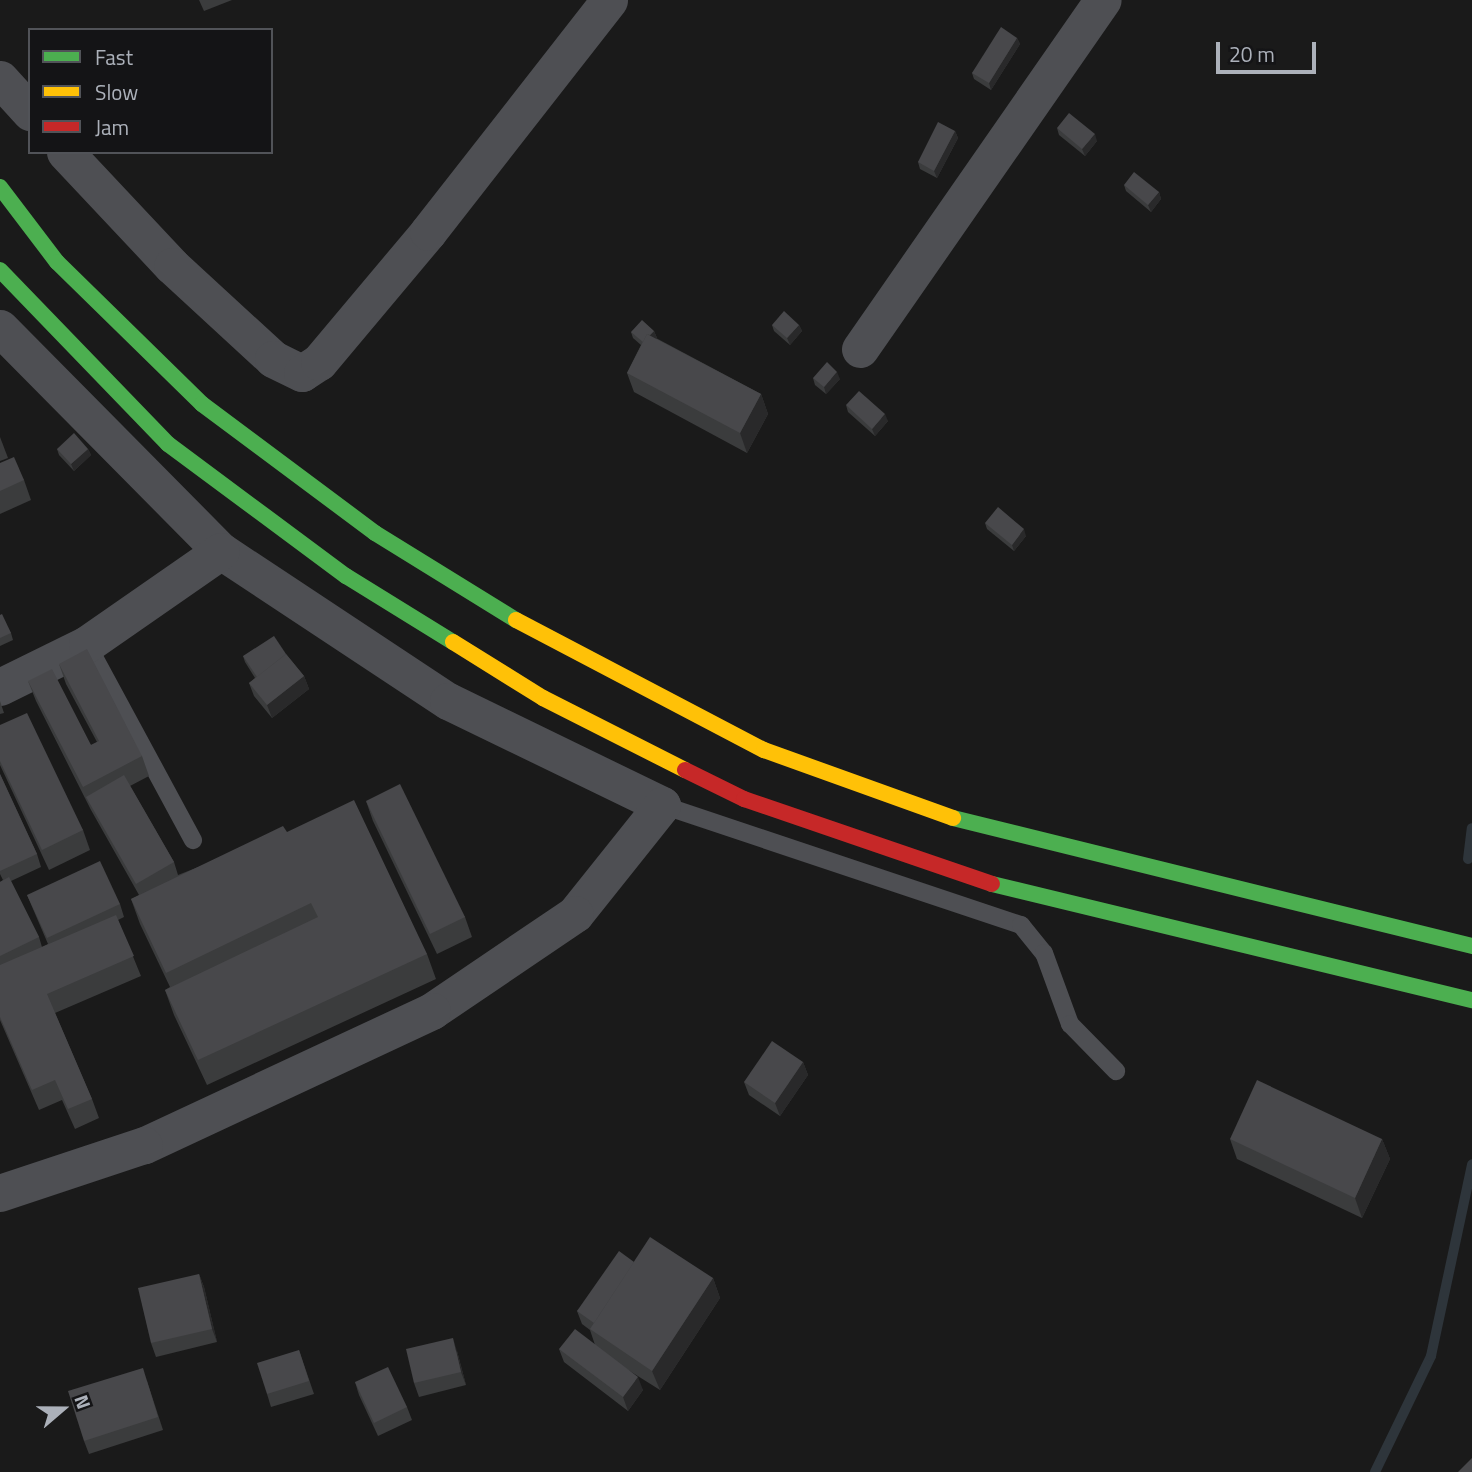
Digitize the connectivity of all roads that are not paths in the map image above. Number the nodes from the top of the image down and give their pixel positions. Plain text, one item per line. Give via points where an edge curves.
1 (609, 0) edge
2 (1103, 0) edge
3 (0, 79) edge
4 (28, 110) edge
5 (67, 154) edge
6 (0, 187) edge
7 (0, 270) edge
8 (0, 328) edge
9 (860, 349) dead end
10 (221, 551) junction
11 (87, 644) junction
12 (0, 687) edge
13 (662, 805) junction
14 (193, 840) dead end
15 (1472, 946) edge
16 (1472, 1000) edge
17 (1116, 1071) dead end
18 (0, 1193) edge

1 - 5 street via 428,232 319,362 302,373 273,359 172,266
2 - 9 street
3 - 4 street
6 - 15 main road via 57,262 202,404 375,533 568,652 764,750 985,829
7 - 16 main road via 168,444 346,576 543,698 744,799 970,879
8 - 10 street
10 - 11 street
10 - 13 street via 448,701
11 - 12 street
11 - 14 lane
13 - 17 lane via 1021,925 1044,953 1070,1024
13 - 18 street via 575,914 432,1011 144,1145

